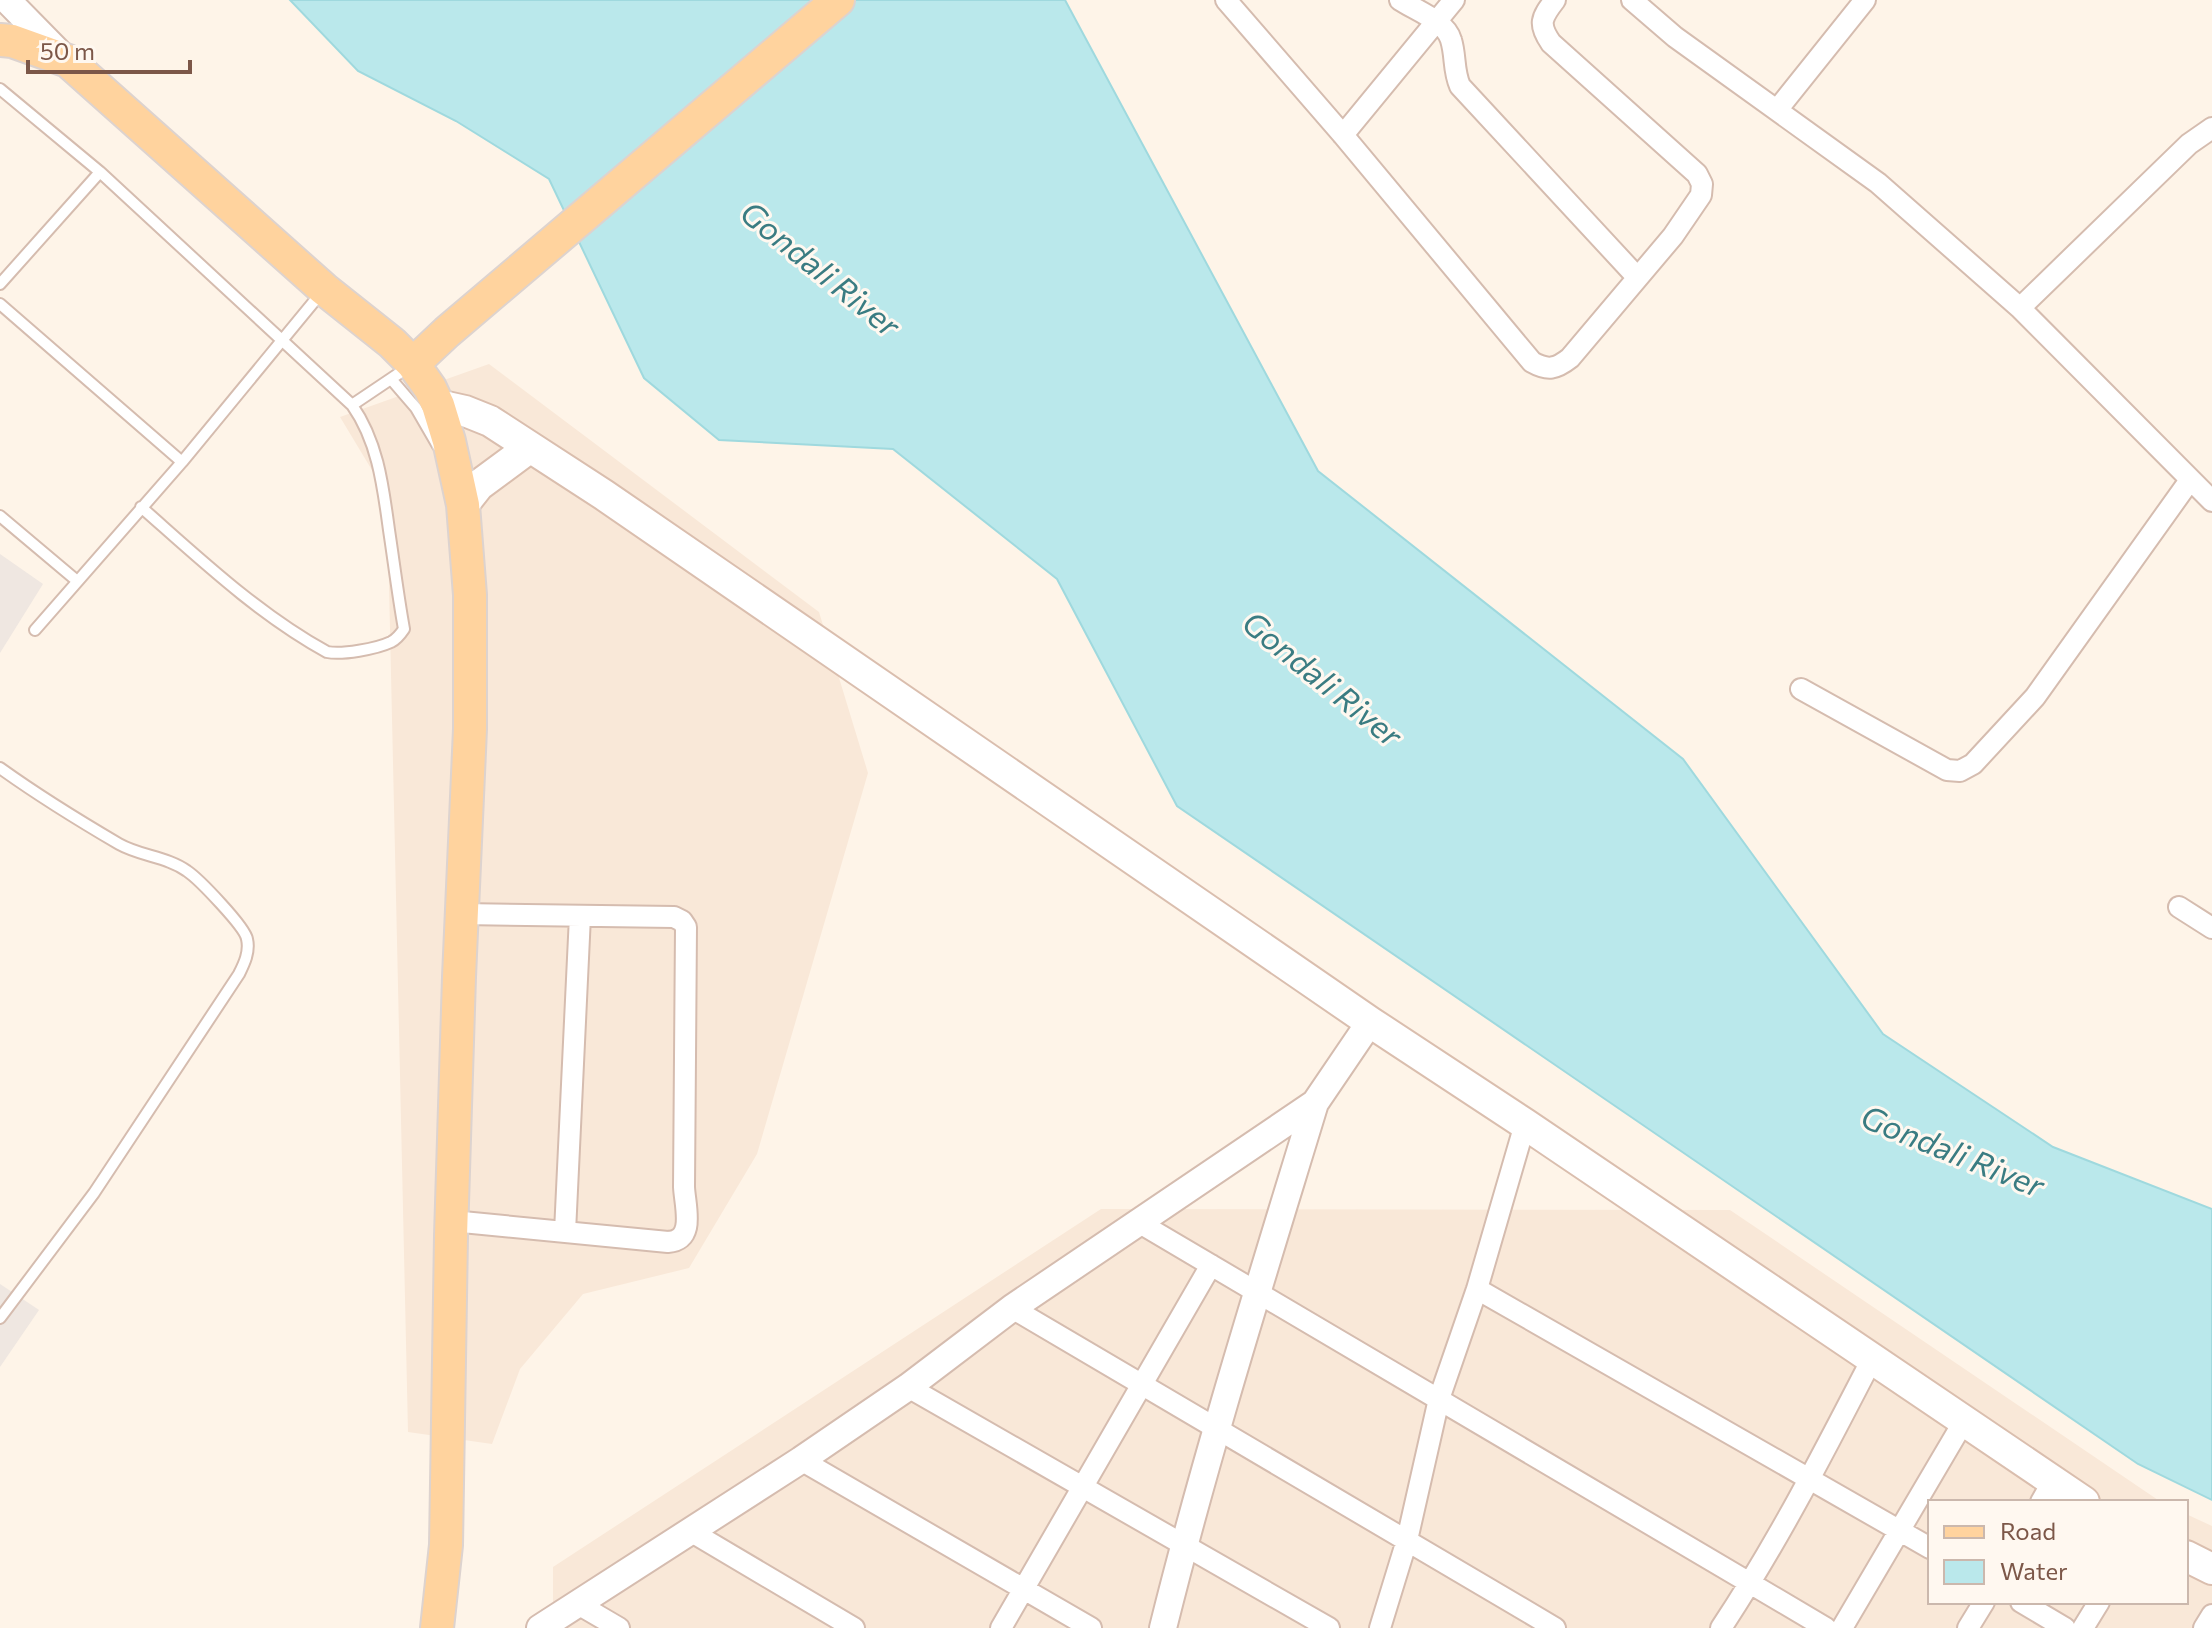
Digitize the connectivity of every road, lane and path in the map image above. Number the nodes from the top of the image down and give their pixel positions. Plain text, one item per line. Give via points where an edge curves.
1 (7, 0) edge
2 (838, 0) edge
3 (1226, 0) edge
4 (1400, 0) edge
5 (1454, 0) edge
6 (1555, 0) edge
7 (1632, 0) edge
8 (1865, 0) edge
9 (1436, 22) junction
10 (0, 40) edge
11 (68, 61) junction
12 (0, 89) edge
13 (1777, 110) junction
14 (2212, 128) edge
15 (1343, 135) junction
16 (100, 172) junction
17 (1637, 277) junction
18 (0, 284) edge
19 (324, 289) junction
20 (0, 304) edge
21 (2020, 308) junction
22 (282, 340) junction
23 (402, 372) junction
24 (352, 405) junction
25 (438, 405) junction
26 (529, 448) junction
27 (182, 462) junction
28 (454, 464) junction
29 (2190, 480) junction
30 (2212, 501) edge
31 (463, 505) junction
32 (141, 507) junction
33 (0, 516) edge
34 (76, 580) junction
35 (35, 630) dead end
36 (1801, 689) dead end
37 (0, 768) edge
38 (2179, 907) dead end
39 (461, 914) junction
40 (580, 916) junction
41 (2212, 928) edge
42 (1370, 1022) junction
43 (1315, 1103) junction
44 (1525, 1124) junction
45 (452, 1221) junction
46 (1138, 1222) junction
47 (565, 1232) junction
48 (1211, 1265) junction
49 (1477, 1289) junction
50 (1258, 1292) junction
51 (1012, 1308) junction
52 (0, 1318) edge
53 (1872, 1359) junction
54 (1143, 1384) junction
55 (908, 1387) junction
56 (1439, 1399) junction
57 (1964, 1421) junction
58 (1218, 1427) junction
59 (801, 1460) junction
60 (1810, 1479) junction
61 (1084, 1486) junction
62 (2047, 1492) edge
63 (2077, 1500) edge
64 (1899, 1530) junction
65 (690, 1531) junction
66 (1407, 1540) junction
67 (1184, 1546) junction
68 (1928, 1547) edge
69 (2188, 1557) edge
70 (2212, 1569) edge
71 (1751, 1583) junction
72 (1024, 1588) junction
73 (578, 1604) junction
74 (1983, 1604) edge
75 (2024, 1604) edge
76 (2098, 1604) edge
77 (2212, 1615) edge
78 (437, 1628) edge
79 (540, 1628) edge
80 (619, 1628) edge
81 (854, 1628) edge
82 (1001, 1628) edge
83 (1091, 1628) edge
84 (1163, 1628) edge
85 (1329, 1628) edge
86 (1380, 1628) edge
87 (1555, 1628) edge
88 (1721, 1628) edge
89 (1826, 1628) edge
90 (1842, 1628) edge
91 (1968, 1628) edge
92 (2065, 1628) edge
93 (2083, 1628) edge
94 (2204, 1628) edge

1 - 11 street
2 - 23 main road
3 - 15 street
4 - 9 street
5 - 9 street
6 - 17 street via 1541,23 1551,43 1702,184 1701,195 1673,236
7 - 13 street
8 - 13 street
9 - 15 street
9 - 17 street via 1451,39 1460,86
10 - 11 main road
11 - 19 main road
12 - 16 lane
13 - 21 street via 1878,183
14 - 21 street via 2189,144
15 - 17 street via 1532,362 1545,369 1570,358
16 - 18 lane
16 - 22 lane
19 - 22 lane
19 - 23 main road via 392,343
20 - 27 lane
21 - 29 street
22 - 24 lane
22 - 27 lane
23 - 24 lane
23 - 25 main road via 430,388
23 - 28 lane via 440,451
24 - 32 lane via 372,441 382,479 404,629 388,644 327,652 222,579
25 - 26 main road via 490,421
25 - 28 main road
26 - 31 main road via 479,485
26 - 42 main road
27 - 32 lane
28 - 31 main road
29 - 30 street
29 - 36 street via 2035,697 1973,764 1960,771 1947,770
31 - 39 main road via 470,595 470,729
32 - 34 lane
33 - 34 lane
34 - 35 lane
37 - 52 lane via 130,850 188,871 243,927 248,940 239,974 94,1193
38 - 41 street
39 - 40 street
39 - 45 main road
40 - 47 street
40 - 47 street via 674,917 686,927 687,1226 685,1236 668,1242
42 - 43 street
42 - 44 main road
43 - 46 street
43 - 50 street
44 - 49 street
44 - 53 main road
45 - 47 street
45 - 78 main road via 446,1545
46 - 48 street
46 - 51 street
48 - 50 street
48 - 54 street
49 - 56 street
49 - 60 street
50 - 56 street
50 - 58 street
51 - 54 street
51 - 55 street
53 - 57 main road
53 - 60 street
54 - 58 street
54 - 61 street
55 - 59 street
55 - 61 street
56 - 66 street
56 - 71 street
57 - 62 main road
57 - 64 street
58 - 66 street
58 - 67 street
59 - 65 street
59 - 72 street
60 - 64 street
60 - 71 street
61 - 67 street
61 - 72 street
62 - 63 main road
64 - 68 street
64 - 90 street
65 - 73 street
65 - 81 street
66 - 86 street
66 - 87 street
67 - 84 street
67 - 85 street
69 - 70 main road
71 - 88 street
71 - 89 street
72 - 82 street
72 - 83 street
73 - 79 street
73 - 80 street
74 - 91 street
75 - 92 street
76 - 93 street
77 - 94 street

